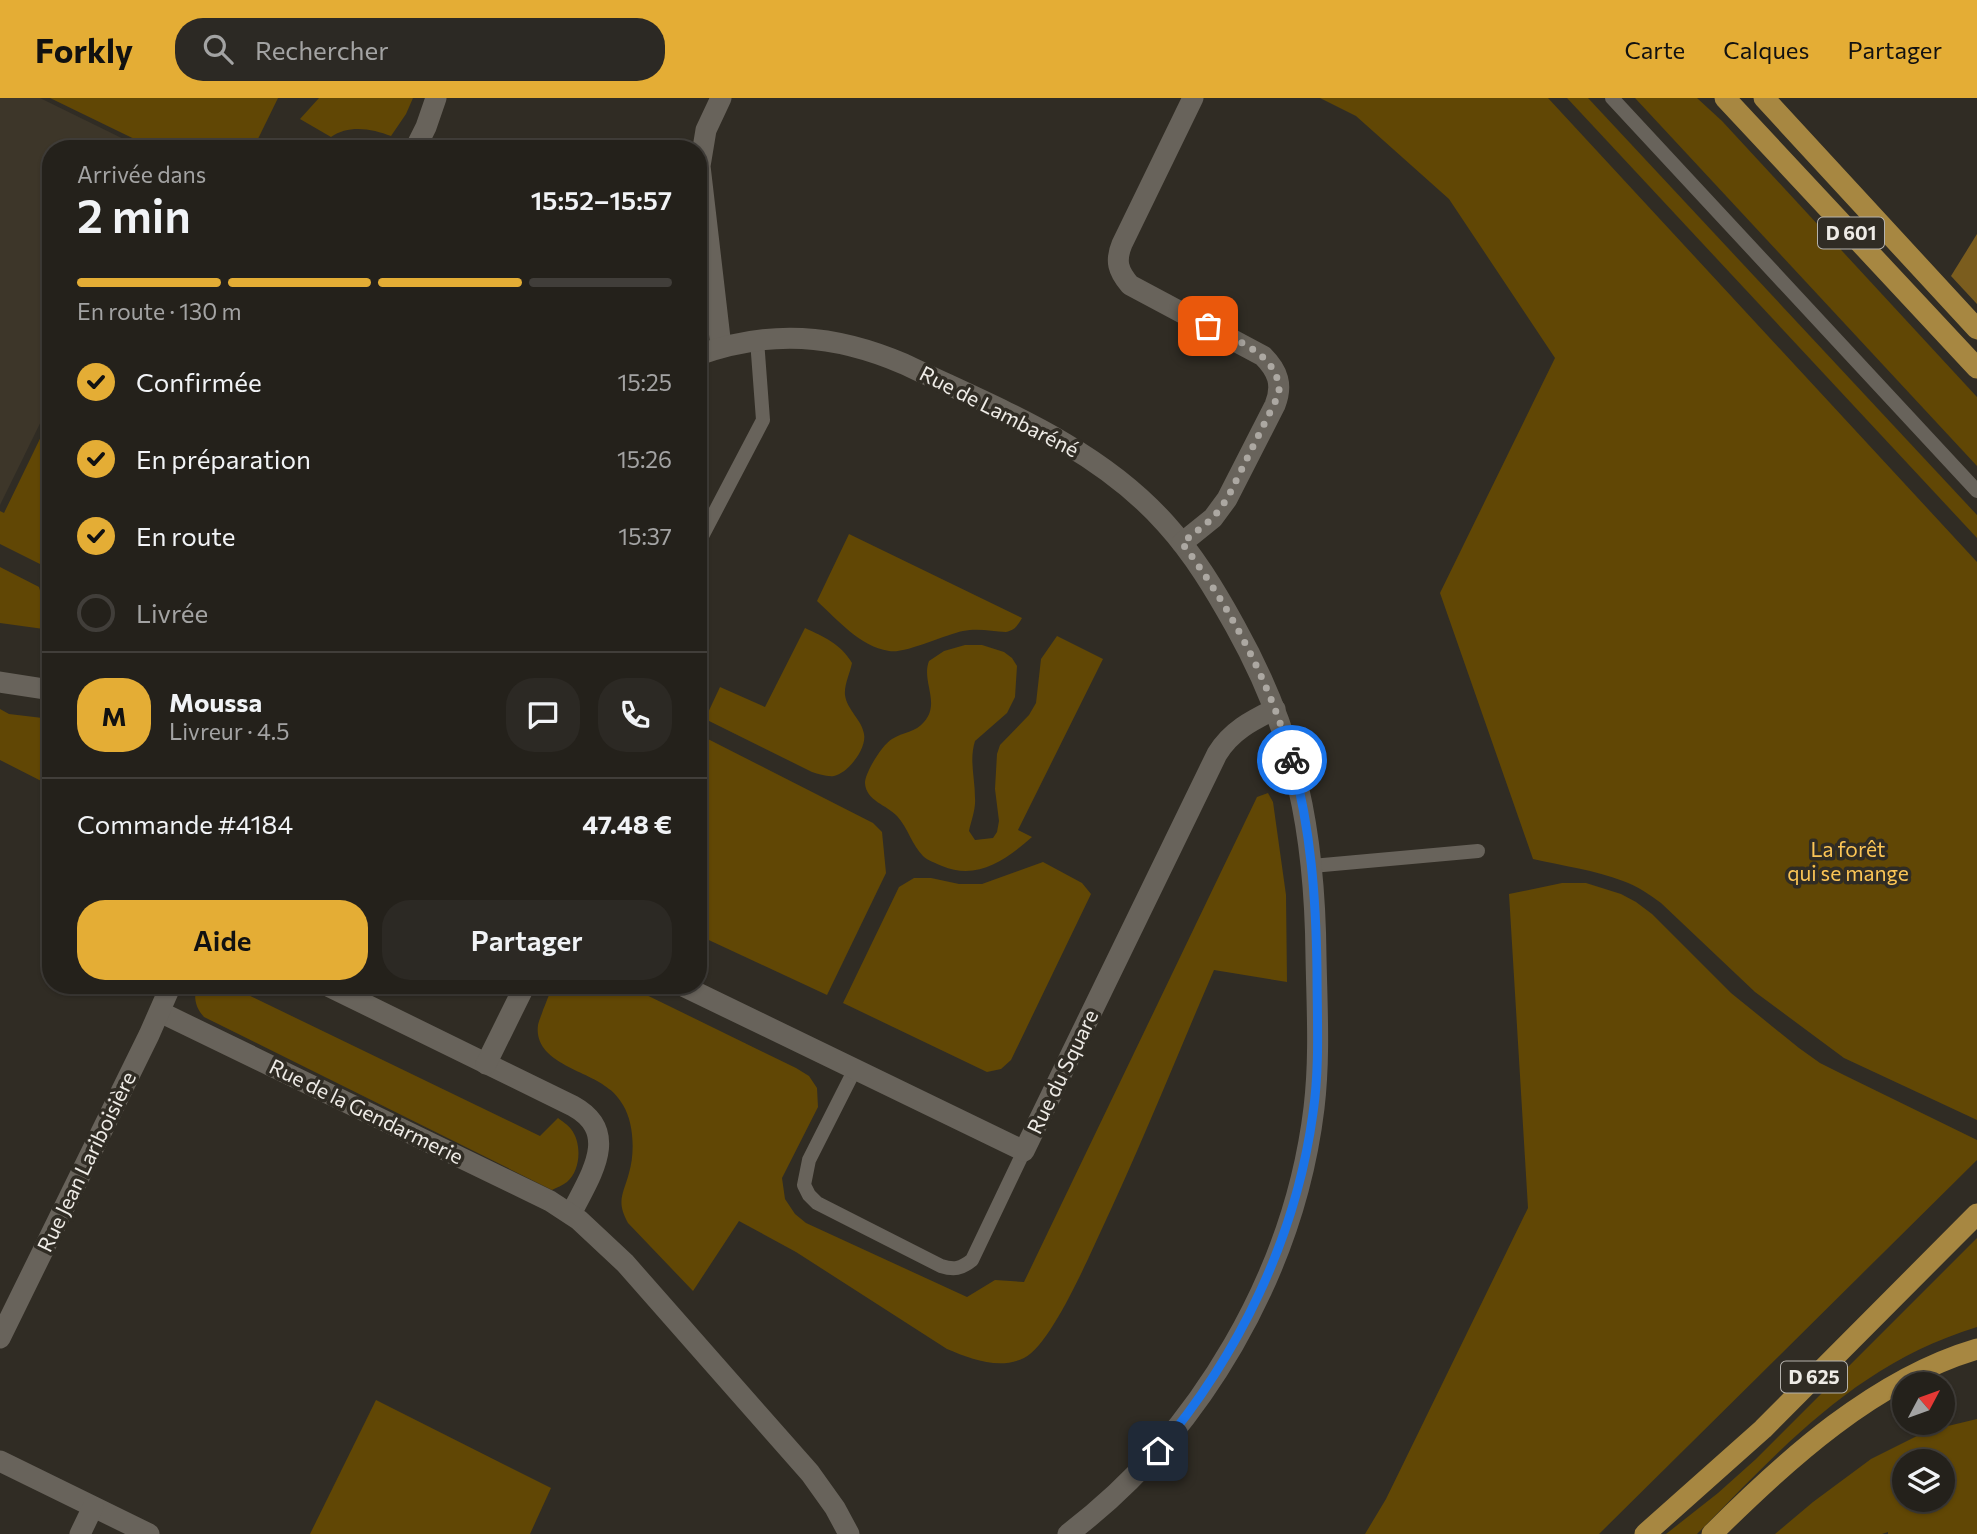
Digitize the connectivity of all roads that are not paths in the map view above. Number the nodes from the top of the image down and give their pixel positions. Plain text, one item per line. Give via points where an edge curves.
1 (436, 98) edge
2 (721, 98) edge
3 (1193, 98) edge
4 (1612, 98) edge
5 (1725, 98) edge
6 (1763, 98) edge
7 (420, 140) edge
8 (704, 140) edge
9 (707, 226) edge
10 (1977, 329) edge
11 (757, 340) junction
12 (721, 347) junction
13 (707, 352) edge
14 (1977, 368) edge
15 (1977, 491) edge
16 (707, 527) edge
17 (1182, 543) junction
18 (0, 682) edge
19 (42, 689) edge
20 (1275, 709) junction
21 (1478, 851) dead end
22 (1312, 866) junction
23 (167, 994) edge
24 (344, 994) edge
25 (521, 994) edge
26 (700, 994) edge
27 (160, 1012) junction
28 (486, 1065) junction
29 (855, 1069) junction
30 (1024, 1152) junction
31 (571, 1214) junction
32 (1977, 1214) edge
33 (0, 1338) edge
34 (1977, 1349) edge
35 (0, 1461) edge
36 (93, 1507) junction
37 (80, 1534) edge
38 (149, 1534) edge
39 (849, 1534) edge
40 (1068, 1534) edge
41 (1645, 1534) edge
42 (1712, 1534) edge

1 - 7 street
2 - 8 street
3 - 17 street via 1122,244 1119,271 1130,285 1263,356 1280,385 1275,405 1227,499 1213,518
4 - 15 lane
5 - 14 main road, D 601
6 - 10 main road, D 601
9 - 12 street
11 - 12 street, Rue de Lambaréné
11 - 16 lane via 763,420
11 - 17 street, Rue de Lambaréné via 841,343 904,364 1075,448 1154,510
12 - 13 street, Rue de Lambaréné
17 - 20 street, Rue de Lambaréné via 1231,618
18 - 19 street
20 - 22 street, Rue de Lambaréné via 1297,779
20 - 30 street, Rue du Square via 1236,730 1217,754
21 - 22 lane
22 - 40 street, Rue de Lambaréné via 1316,1083 1302,1171 1287,1227 1241,1331 1194,1406 1138,1472
23 - 27 street, Rue Jean Lariboisière
24 - 28 street
25 - 28 street
26 - 29 street, Rue du Square
27 - 31 street, Rue de la Gendarmerie
27 - 33 street, Rue Jean Lariboisière
28 - 31 street via 581,1110 593,1122 599,1154
29 - 30 street, Rue du Square
29 - 30 lane via 809,1160 804,1185 817,1203 940,1266 953,1269 972,1260
31 - 39 street, Rue de la Gendarmerie via 625,1263 810,1473
32 - 41 main road, D 625 via 1763,1429
34 - 42 main road, D 625 via 1902,1381 1855,1410 1785,1466
35 - 36 street
36 - 37 street
36 - 38 street

